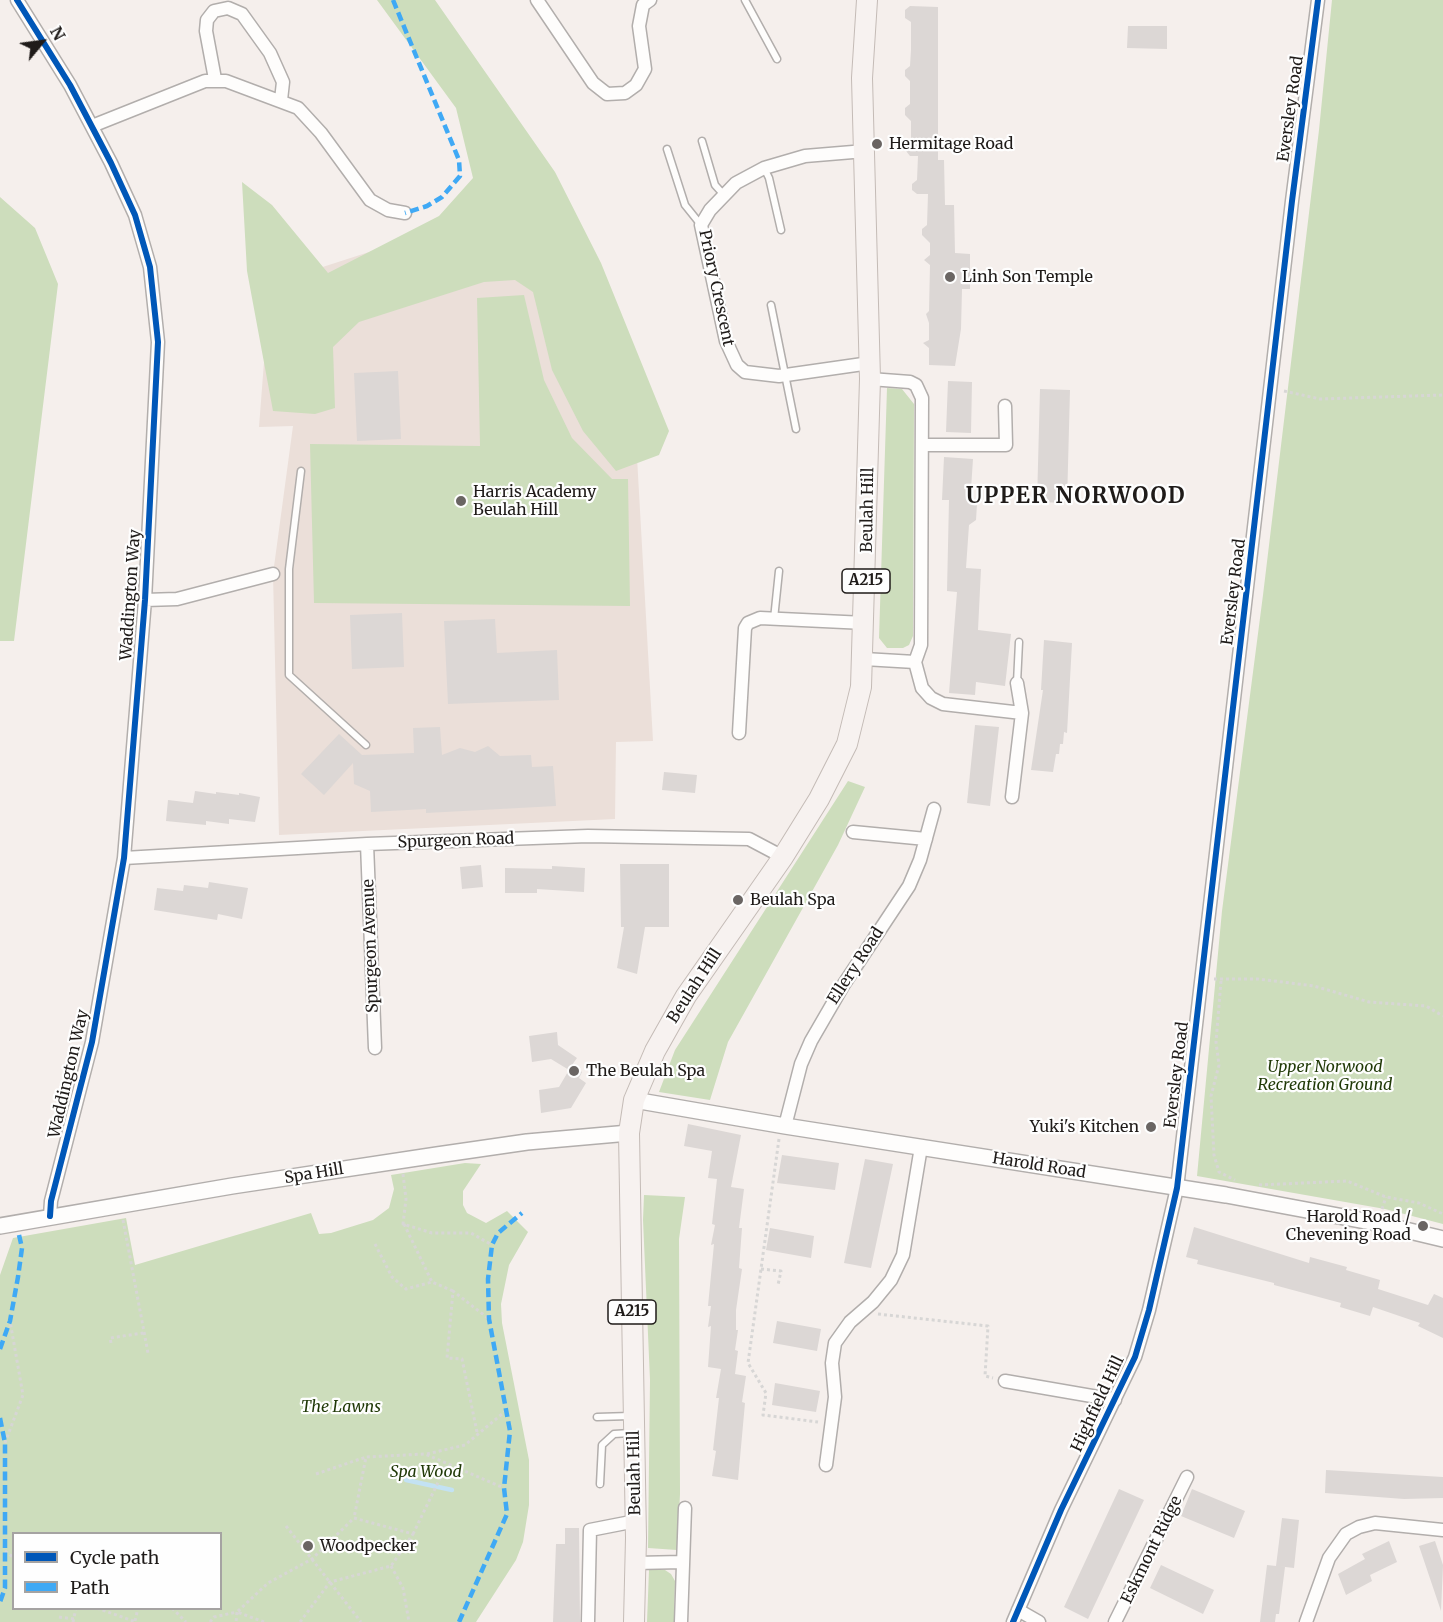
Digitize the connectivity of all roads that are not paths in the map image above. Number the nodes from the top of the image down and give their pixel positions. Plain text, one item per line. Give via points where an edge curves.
1 (17, 0) edge
2 (537, 0) edge
3 (650, 0) edge
4 (745, 0) edge
5 (867, 0) edge
6 (1318, 0) edge
7 (777, 59) dead end
8 (215, 79) junction
9 (281, 100) junction
10 (92, 126) junction
11 (702, 141) dead end
12 (667, 149) dead end
13 (865, 151) junction
14 (764, 168) junction
15 (724, 195) junction
16 (405, 213) dead end
17 (701, 225) junction
18 (780, 230) dead end
19 (771, 305) dead end
20 (870, 371) junction
21 (784, 375) junction
22 (1005, 406) dead end
23 (796, 429) dead end
24 (922, 445) junction
25 (301, 471) dead end
26 (290, 569) junction
27 (779, 571) dead end
28 (273, 574) joint
29 (145, 600) junction
30 (774, 619) junction
31 (865, 622) junction
32 (1019, 642) dead end
33 (864, 659) junction
34 (915, 663) junction
35 (1017, 682) joint
36 (1022, 713) junction
37 (739, 733) dead end
38 (366, 745) dead end
39 (1012, 797) dead end
40 (934, 808) dead end
41 (853, 832) dead end
42 (926, 839) junction
43 (367, 844) junction
44 (783, 857) junction
45 (124, 858) junction
46 (375, 1048) dead end
47 (634, 1100) junction
48 (783, 1126) junction
49 (629, 1133) junction
50 (921, 1147) junction
51 (1177, 1188) junction
52 (50, 1216) junction
53 (0, 1226) edge
54 (1443, 1239) edge
55 (1005, 1381) road end
56 (1115, 1400) junction
57 (597, 1417) dead end
58 (634, 1425) junction
59 (825, 1466) dead end
60 (1187, 1477) dead end
61 (600, 1484) dead end
62 (685, 1508) dead end
63 (636, 1521) junction
64 (1443, 1530) edge
65 (682, 1562) junction
66 (636, 1563) junction
67 (1016, 1616) edge
68 (588, 1622) edge
69 (634, 1622) edge
70 (681, 1622) edge
71 (1039, 1622) edge
72 (1115, 1622) edge
73 (1306, 1622) edge

1 - 10 street, Waddington Way
2 - 3 street via 593,82 607,94 625,93 636,85 645,69 639,26 643,5
4 - 7 lane
5 - 13 main road, Beulah Hill / A215 via 862,78
6 - 51 street, Eversley Road
8 - 9 street
8 - 9 street via 207,20 214,11 228,8 242,14 270,53 283,82
8 - 10 street
9 - 16 street via 298,108 310,120 370,200 388,210
10 - 29 street, Waddington Way via 135,215 155,296 158,361
11 - 15 lane via 716,185
12 - 17 lane via 685,205
13 - 14 street, Priory Crescent via 805,156
13 - 20 main road, Beulah Hill / A215
14 - 15 street, Priory Crescent via 736,183
14 - 18 lane
15 - 17 street, Priory Crescent
17 - 21 street, Priory Crescent via 730,353 745,372
19 - 21 lane
20 - 21 street, Priory Crescent
20 - 24 street via 916,385 922,399
20 - 31 main road, Beulah Hill / A215
21 - 23 lane
22 - 24 street via 1006,445
24 - 34 street via 921,645
25 - 26 lane
26 - 28 lane
26 - 38 lane via 289,675
27 - 30 lane
28 - 29 street via 177,599
29 - 45 street, Waddington Way
30 - 31 street
30 - 37 street via 753,620 745,628
31 - 33 main road, Beulah Hill / A215
32 - 35 lane
33 - 34 street
33 - 44 main road, Beulah Hill / A215 via 847,744
34 - 36 street via 922,688 937,701
35 - 36 street
36 - 39 street
40 - 42 street, Ellery Road
41 - 42 street
42 - 48 street, Ellery Road via 909,886 811,1041
43 - 44 street, Spurgeon Road via 588,836 724,837 756,841
43 - 45 street, Spurgeon Road
43 - 46 street, Spurgeon Avenue
44 - 47 main road, Beulah Hill / A215 via 686,996 650,1059
45 - 52 street, Waddington Way via 92,1042
47 - 48 street, Harold Road
47 - 49 main road, Beulah Hill / A215
48 - 50 street, Harold Road
49 - 52 street, Spa Hill via 527,1142
49 - 58 main road, Beulah Hill / A215
50 - 51 street, Harold Road
50 - 59 street via 903,1255 891,1280 835,1343 831,1363 836,1397
51 - 54 street, Harold Road via 1376,1223
51 - 56 street, Highfield Hill via 1149,1310 1135,1357
52 - 53 street, Spa Hill
55 - 56 street
56 - 67 street, Highfield Hill via 1061,1510
57 - 58 lane
58 - 61 lane via 602,1444
58 - 63 main road, Beulah Hill / A215
60 - 72 street, Eskmont Ridge
62 - 65 street
63 - 66 main road, Beulah Hill / A215
63 - 68 street via 590,1530
64 - 73 street via 1375,1523 1346,1534 1329,1558
65 - 66 street
65 - 70 street
66 - 69 main road, Beulah Hill / A215
67 - 71 street

